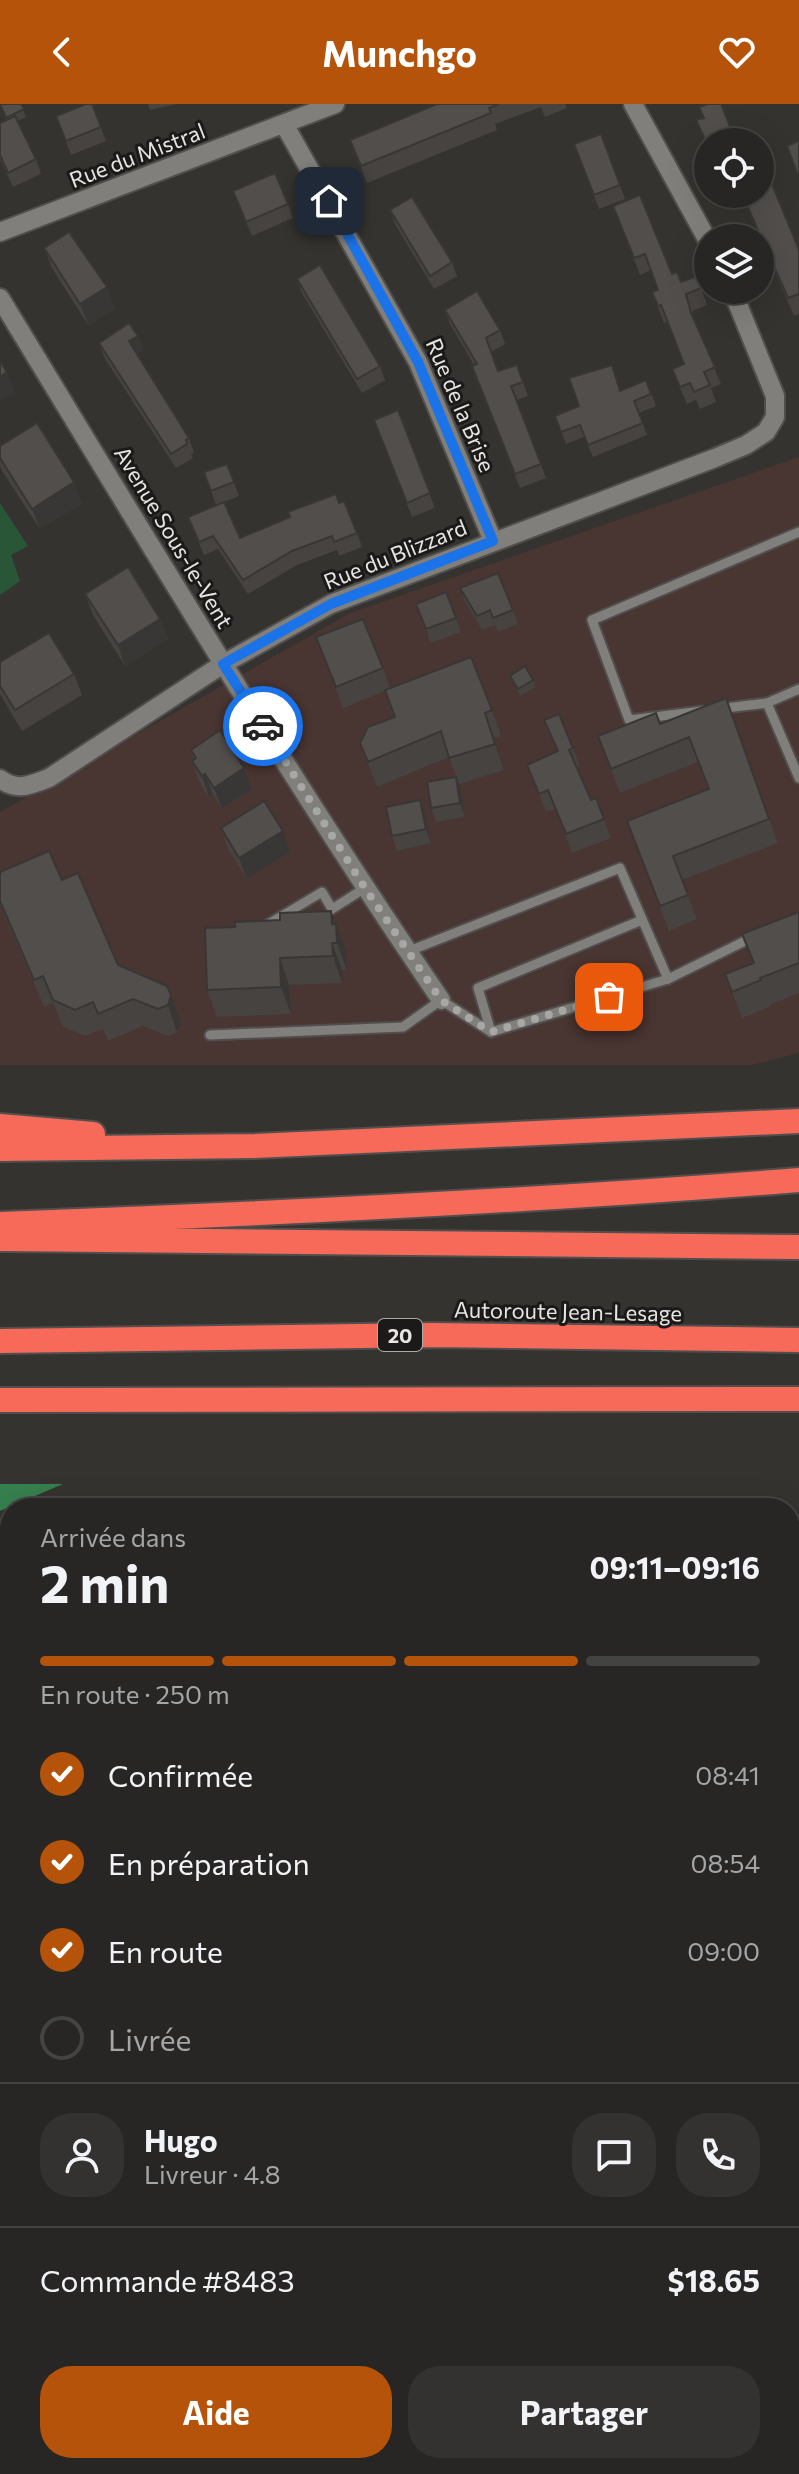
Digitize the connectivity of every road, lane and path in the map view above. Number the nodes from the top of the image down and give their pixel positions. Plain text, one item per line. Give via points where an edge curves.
1 (335, 104) edge
2 (633, 104) edge
3 (284, 124) junction
4 (699, 224) edge
5 (0, 232) edge
6 (0, 298) edge
7 (738, 304) edge
8 (799, 532) edge
9 (493, 541) junction
10 (223, 664) junction
11 (799, 689) edge
12 (767, 703) junction
13 (799, 778) edge
14 (0, 779) edge
15 (365, 888) junction
16 (642, 920) junction
17 (258, 930) edge
18 (763, 932) edge
19 (408, 952) junction
20 (668, 979) junction
21 (441, 1000) junction
22 (491, 1032) junction
23 (210, 1035) dead end
24 (799, 1120) edge
25 (0, 1126) edge
26 (255, 1146) junction
27 (0, 1149) edge
28 (799, 1180) edge
29 (0, 1224) edge
30 (0, 1239) edge
31 (799, 1247) edge
32 (799, 1340) edge
33 (0, 1341) edge
34 (799, 1399) edge
35 (0, 1400) edge

1 - 3 street, Rue du Mistral
2 - 4 street
3 - 5 street, Rue du Mistral
3 - 9 street, Rue de la Brise via 413,351
6 - 10 street, Avenue Sous-le-Vent
7 - 9 street, Rue du Blizzard via 775,396 775,417 766,432 715,458
8 - 12 lane via 592,620 629,720
9 - 10 street, Rue du Blizzard via 331,604
10 - 14 street, Rue du Blizzard via 49,778 21,788
10 - 15 street, Avenue Sous-le-Vent
11 - 12 lane
12 - 13 lane
15 - 17 lane via 332,909 322,892
15 - 19 street, Avenue Sous-le-Vent
16 - 19 lane via 620,868
16 - 20 lane
16 - 22 lane via 478,988
18 - 20 lane
19 - 21 street, Avenue Sous-le-Vent
20 - 22 lane
21 - 22 lane
21 - 23 lane via 403,1027
24 - 26 highway
25 - 26 highway
26 - 27 highway
28 - 29 highway via 241,1215
30 - 31 highway
32 - 33 highway, Autoroute Jean-Lesage / 20 via 431,1335
34 - 35 highway

